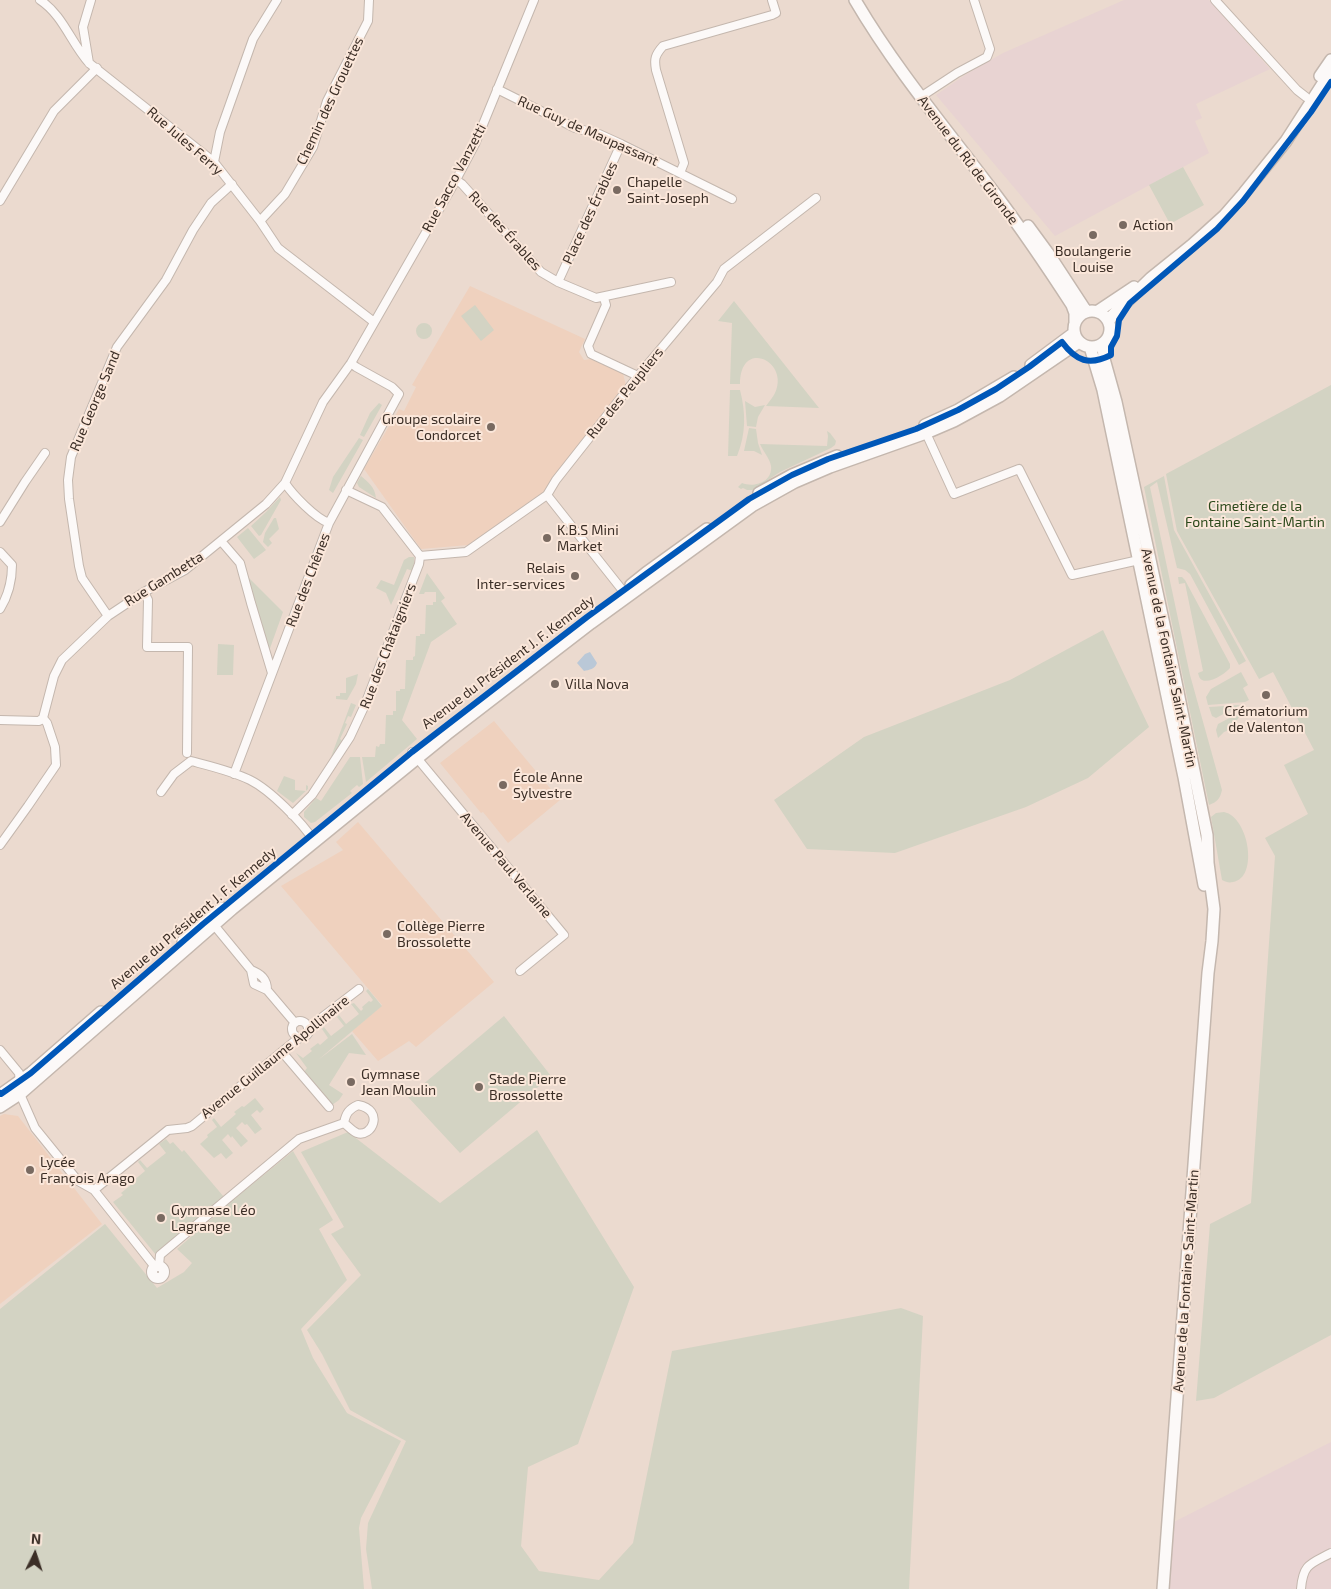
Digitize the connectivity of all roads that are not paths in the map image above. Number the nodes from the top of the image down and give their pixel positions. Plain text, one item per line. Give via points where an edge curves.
1 (40, 0) edge
2 (91, 0) edge
3 (277, 0) edge
4 (369, 0) edge
5 (534, 0) edge
6 (772, 0) edge
7 (855, 0) edge
8 (861, 0) edge
9 (974, 0) edge
10 (1215, 0) edge
11 (1331, 60) edge
12 (89, 62) junction
13 (98, 68) junction
14 (1331, 71) edge
15 (497, 89) junction
16 (925, 94) junction
17 (1306, 97) junction
18 (621, 144) junction
19 (214, 162) junction
20 (1262, 169) junction
21 (680, 173) junction
22 (456, 180) junction
23 (232, 184) junction
24 (816, 198) dead end
25 (732, 199) dead end
26 (0, 200) edge
27 (260, 221) junction
28 (1151, 278) junction
29 (558, 282) junction
30 (671, 282) dead end
31 (604, 298) junction
32 (1092, 311) junction
33 (1109, 321) junction
34 (374, 322) junction
35 (1079, 336) junction
36 (1103, 344) junction
37 (351, 363) junction
38 (638, 376) junction
39 (926, 433) junction
40 (45, 453) dead end
41 (285, 483) junction
42 (346, 490) junction
43 (548, 495) junction
44 (0, 522) edge
45 (329, 523) junction
46 (222, 541) junction
47 (0, 552) edge
48 (420, 556) junction
49 (1144, 559) junction
50 (144, 592) junction
51 (625, 594) junction
52 (1152, 600) junction
53 (0, 609) edge
54 (108, 616) junction
55 (272, 673) junction
56 (43, 718) junction
57 (0, 720) edge
58 (186, 753) dead end
59 (415, 755) junction
60 (234, 774) junction
61 (1184, 777) junction
62 (161, 792) dead end
63 (1202, 812) junction
64 (292, 815) junction
65 (312, 838) junction
66 (0, 844) edge
67 (214, 925) junction
68 (520, 970) dead end
69 (1208, 974) junction
70 (359, 989) dead end
71 (316, 1022) junction
72 (295, 1024) junction
73 (306, 1024) junction
74 (304, 1037) junction
75 (0, 1050) edge
76 (282, 1052) junction
77 (20, 1082) junction
78 (20, 1094) junction
79 (0, 1095) edge
80 (0, 1107) edge
81 (329, 1108) dead end
82 (344, 1123) dead end
83 (94, 1190) junction
84 (1331, 1553) edge
85 (1163, 1589) edge
86 (1300, 1589) edge

1 - 12 street, Rue Jules Ferry via 58,16
2 - 12 street via 83,27
3 - 19 street via 253,39 220,132
4 - 27 street, Chemin des Grouettes via 368,21 327,101 312,146 284,194
5 - 15 street, Rue Sacco Vanzetti
6 - 21 street via 776,12 772,16 663,46 656,54 656,70 684,163
7 - 35 main road, Avenue du Rû de Gironde via 906,78 1044,262 1076,313
8 - 16 main road, Avenue du Rû de Gironde
9 - 16 street via 990,49 987,57
10 - 17 street via 1296,90
11 - 17 main road
12 - 13 street, Rue Jules Ferry
13 - 19 street, Rue Jules Ferry
13 - 26 street via 54,111
14 - 20 main road via 1286,141
15 - 18 street, Rue Guy de Maupassant via 575,128
15 - 22 street, Rue Sacco Vanzetti via 475,144
16 - 32 main road, Avenue du Rû de Gironde
17 - 20 main road
18 - 21 street, Rue Guy de Maupassant
18 - 29 street, Place des Érables
19 - 23 street, Rue Jules Ferry
20 - 28 main road via 1224,216
21 - 25 street, Rue Guy de Maupassant
22 - 29 street, Rue des Érables via 541,272
22 - 34 street, Rue Sacco Vanzetti
23 - 27 street, Rue Jules Ferry
23 - 54 street, Rue George Sand via 211,203 166,280 117,346 71,457 69,499 79,566 82,578
24 - 38 street, Rue des Peupliers via 724,269 717,282
27 - 34 street, Rue Jules Ferry via 278,248
28 - 32 main road
28 - 33 main road
29 - 31 street, Rue des Érables via 596,298
30 - 31 street, Rue des Érables
31 - 38 street via 606,305 588,346 591,354
32 - 33 main road
32 - 35 main road via 1081,314
33 - 36 main road via 1109,336
34 - 37 street, Rue Gambetta
35 - 36 main road via 1094,348
35 - 39 main road, Avenue du Président J. F. Kennedy via 1000,396
35 - 49 main road, Avenue de la Fontaine Saint-Martin via 1103,390
35 - 51 main road, Avenue du Président J. F. Kennedy via 958,410 916,429 828,459 749,499 646,573
36 - 49 main road, Avenue de la Fontaine Saint-Martin
37 - 41 street, Rue Gambetta via 323,402
37 - 42 street, Rue des Chênes via 399,394
38 - 43 street, Rue des Peupliers via 556,480
39 - 49 street via 954,494 1019,469 1072,575
39 - 51 main road, Avenue du Président J. F. Kennedy via 830,466 795,482 752,506
40 - 44 street
41 - 45 street via 312,512
41 - 46 street, Rue Gambetta via 266,504
42 - 45 street, Rue des Chênes
42 - 48 street via 382,507
43 - 48 street, Rue des Peupliers via 466,552
43 - 51 street
45 - 55 street, Rue des Chênes
46 - 50 street, Rue Gambetta via 185,570
46 - 55 street via 240,563
47 - 53 street via 10,561 12,571
48 - 64 street, Rue des Châtaigniers via 414,580 350,737 312,795
49 - 52 main road, Avenue de la Fontaine Saint-Martin
50 - 54 street, Rue Gambetta
50 - 58 street via 148,600 146,646 188,647
51 - 59 main road, Avenue du Président J. F. Kennedy via 587,616
52 - 61 main road, Avenue de la Fontaine Saint-Martin
52 - 63 main road, Avenue de la Fontaine Saint-Martin
54 - 56 street, Rue Gambetta via 62,660 54,676
55 - 60 street, Rue des Chênes
56 - 57 street via 39,721
56 - 66 street via 55,747 56,765
59 - 65 main road, Avenue du Président J. F. Kennedy
59 - 68 street, Avenue Paul Verlaine via 564,935
60 - 62 street via 191,761 174,774
60 - 64 street via 251,780
61 - 63 main road via 1192,808
61 - 69 main road, Avenue de la Fontaine Saint-Martin via 1207,903
63 - 69 main road, Avenue de la Fontaine Saint-Martin via 1214,909
64 - 65 street
65 - 67 main road, Avenue du Président J. F. Kennedy
65 - 77 main road, Avenue du Président J. F. Kennedy via 203,924
67 - 72 street via 251,970 254,984 268,990
67 - 78 main road, Avenue du Président J. F. Kennedy
69 - 85 main road, Avenue de la Fontaine Saint-Martin
70 - 71 street, Avenue Guillaume Apollinaire
71 - 73 street
71 - 74 street, Avenue Guillaume Apollinaire
72 - 73 street via 300,1021
72 - 74 street via 293,1033
73 - 74 street via 308,1029
74 - 76 street, Avenue Guillaume Apollinaire
75 - 77 street via 19,1073
76 - 81 street
76 - 83 street, Avenue Guillaume Apollinaire via 192,1126 168,1130
77 - 78 street
77 - 79 main road, Avenue du Président J. F. Kennedy
78 - 80 main road, Avenue du Président J. F. Kennedy
78 - 83 street via 35,1128 78,1181
82 - 83 street via 299,1139 160,1255 157,1266
84 - 86 street via 1304,1569

